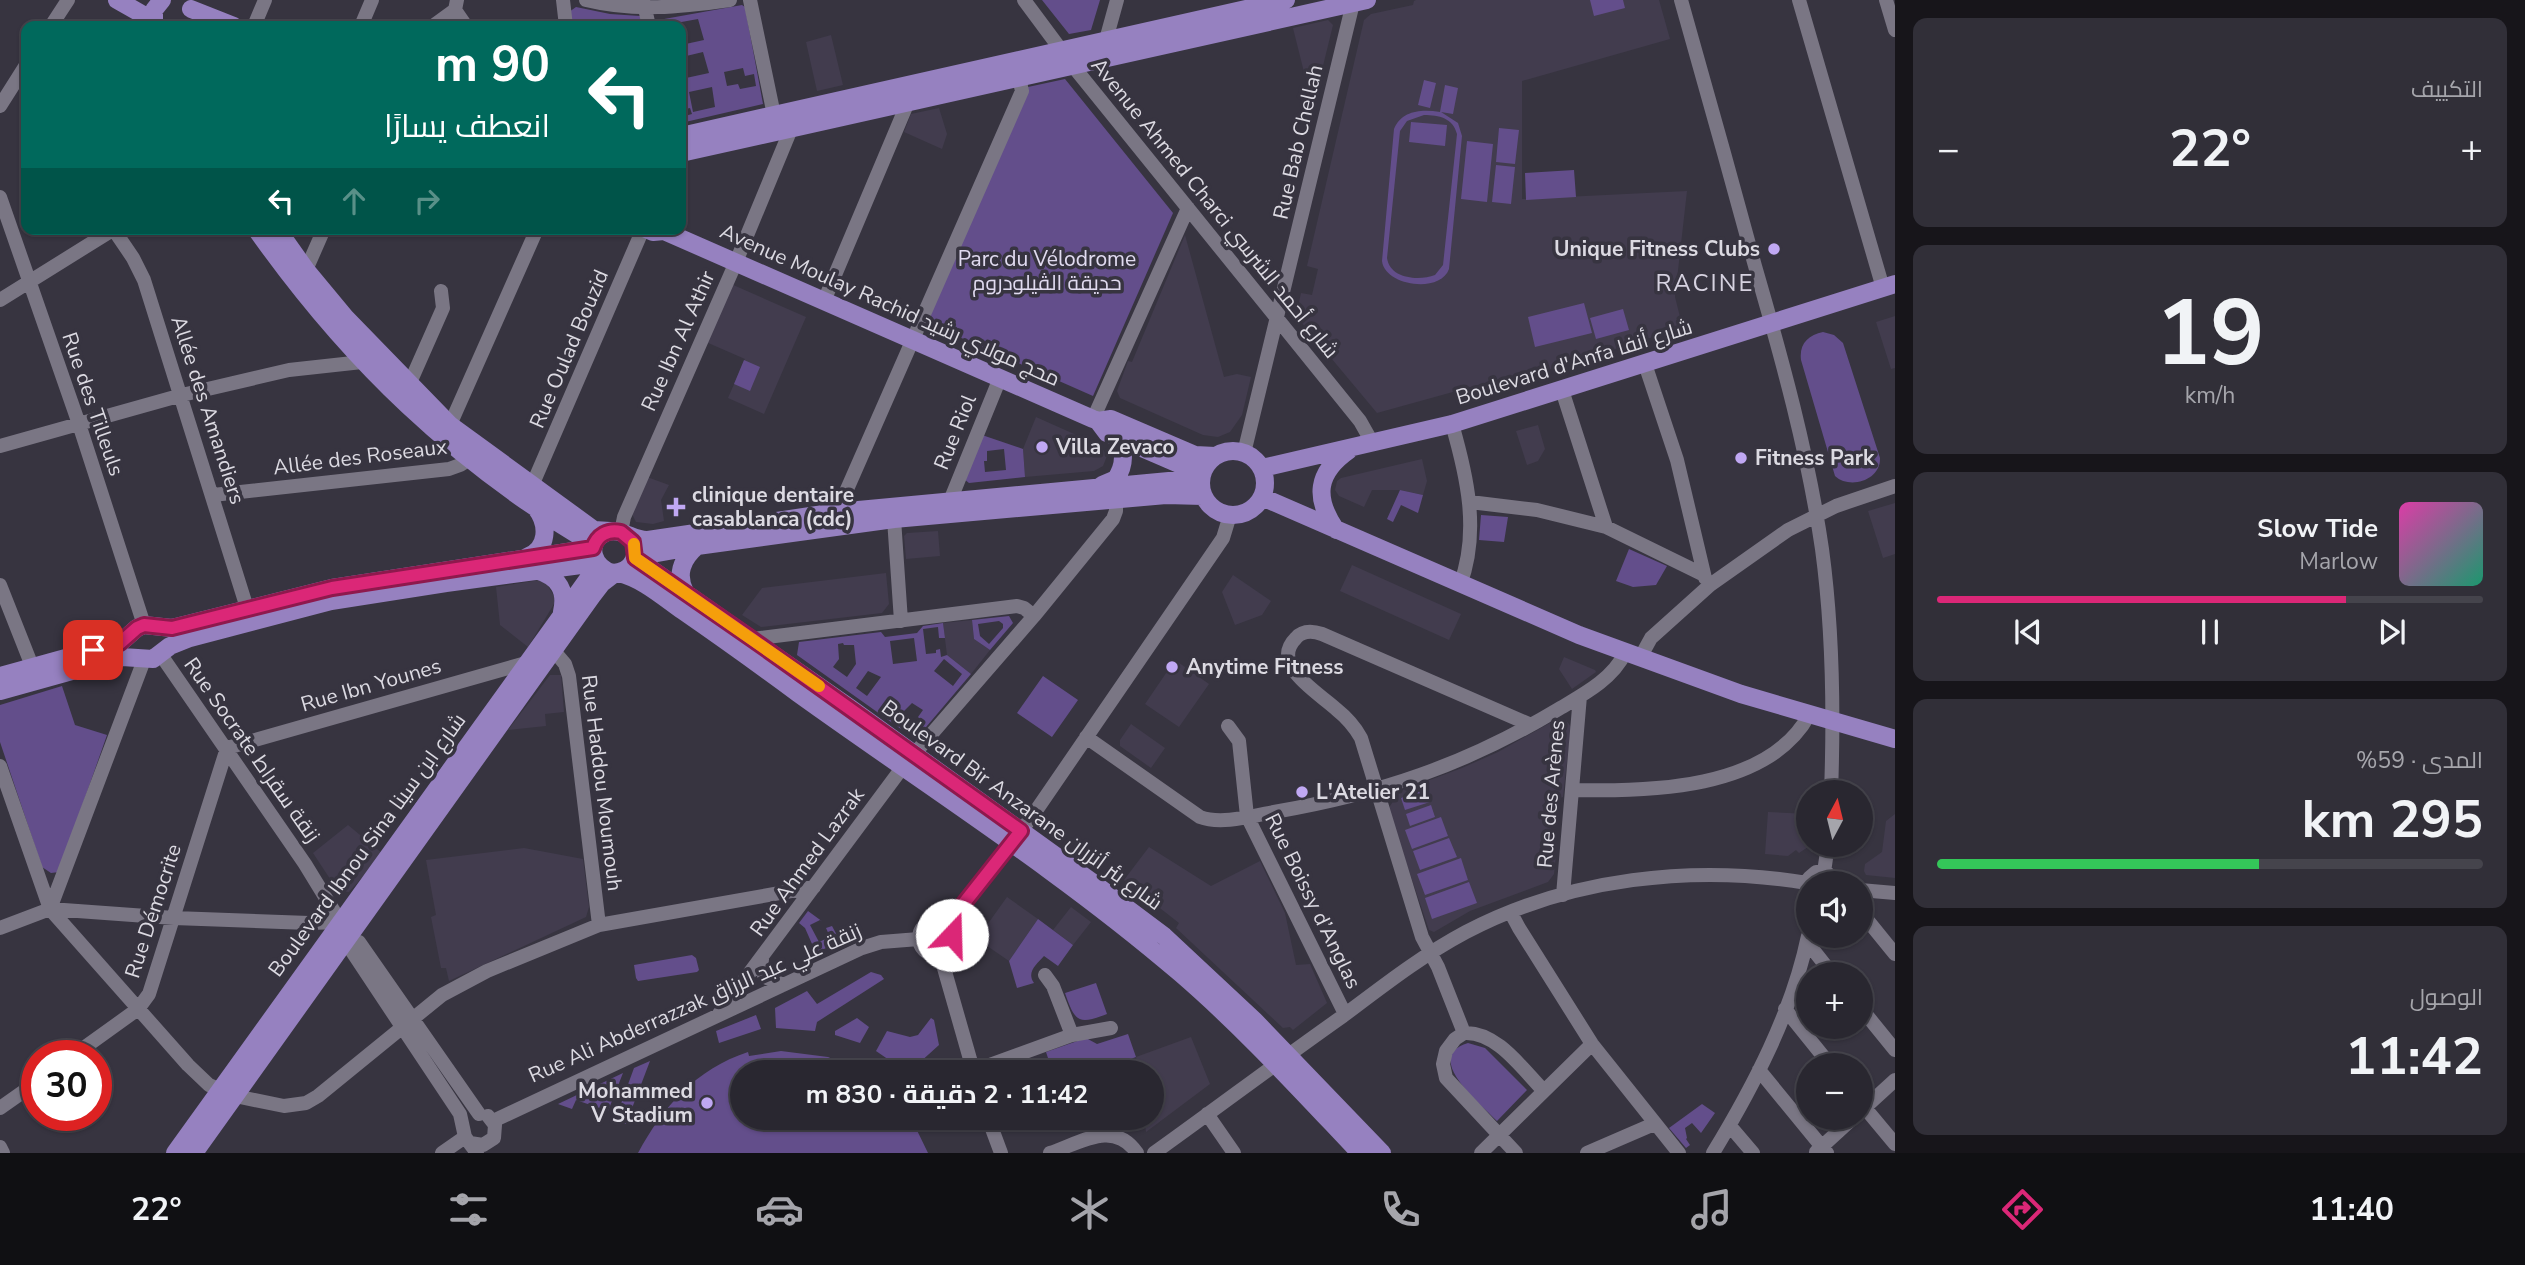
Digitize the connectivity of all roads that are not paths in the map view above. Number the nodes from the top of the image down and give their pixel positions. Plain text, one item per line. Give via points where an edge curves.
1 (68, 0) edge
2 (117, 0) edge
3 (162, 0) edge
4 (265, 0) edge
5 (372, 0) edge
6 (563, 0) edge
7 (586, 0) edge
8 (730, 0) edge
9 (750, 0) edge
10 (1024, 0) edge
11 (1117, 0) edge
12 (1286, 0) edge
13 (1681, 0) edge
14 (1799, 0) edge
15 (1886, 0) edge
16 (1360, 2) edge
17 (644, 4) edge
18 (456, 5) edge
19 (1239, 5) edge
20 (188, 8) edge
21 (54, 21) edge
22 (149, 21) edge
23 (155, 21) edge
24 (221, 21) edge
25 (256, 21) edge
26 (363, 21) edge
27 (438, 21) edge
28 (464, 21) edge
29 (565, 21) edge
30 (1895, 30) edge
31 (1106, 40) junction
32 (1061, 50) junction
33 (1101, 59) junction
34 (1073, 66) junction
35 (21, 73) edge
36 (1019, 78) junction
37 (908, 102) junction
38 (0, 106) edge
39 (774, 115) junction
40 (791, 129) junction
41 (686, 135) edge
42 (686, 152) edge
43 (0, 197) edge
44 (1188, 208) junction
45 (106, 235) edge
46 (117, 235) edge
47 (260, 235) edge
48 (281, 235) edge
49 (321, 235) edge
50 (534, 235) edge
51 (641, 235) edge
52 (675, 235) edge
53 (736, 262) junction
54 (306, 270) junction
55 (29, 281) junction
56 (1889, 286) edge
57 (442, 291) dead end
58 (0, 300) edge
59 (824, 301) junction
60 (1277, 319) junction
61 (1772, 323) junction
62 (912, 340) junction
63 (362, 362) junction
64 (1645, 363) junction
65 (1000, 378) junction
66 (409, 384) junction
67 (1562, 390) junction
68 (182, 395) junction
69 (1096, 420) junction
70 (79, 424) junction
71 (1452, 424) junction
72 (450, 425) junction
73 (1114, 435) junction
74 (1373, 444) junction
75 (0, 446) edge
76 (1352, 449) junction
77 (1244, 453) junction
78 (1215, 456) junction
79 (468, 460) junction
80 (1262, 468) junction
81 (1202, 482) junction
82 (1099, 486) junction
83 (1895, 486) edge
84 (213, 495) junction
85 (531, 497) junction
86 (1262, 497) junction
87 (1116, 500) junction
88 (950, 501) junction
89 (1470, 502) junction
90 (837, 512) junction
91 (1816, 514) junction
92 (1230, 515) junction
93 (894, 520) junction
94 (1606, 527) junction
95 (1336, 530) junction
96 (620, 533) junction
97 (697, 546) junction
98 (595, 555) junction
99 (635, 557) junction
100 (531, 564) junction
101 (617, 573) junction
102 (1706, 579) junction
103 (0, 585) edge
104 (1460, 585) junction
105 (685, 592) junction
106 (247, 608) junction
107 (562, 612) junction
108 (1034, 616) junction
109 (901, 621) junction
110 (145, 629) junction
111 (747, 645) junction
112 (554, 651) junction
113 (152, 655) junction
114 (1633, 656) junction
115 (526, 663) junction
116 (32, 666) junction
117 (0, 676) edge
118 (0, 691) edge
119 (1580, 696) junction
120 (1809, 715) junction
121 (1832, 722) junction
122 (1531, 725) junction
123 (1228, 726) dead end
124 (1086, 737) junction
125 (1895, 739) edge
126 (227, 748) junction
127 (908, 761) junction
128 (0, 766) edge
129 (1831, 780) edge
130 (1573, 790) junction
131 (1376, 791) junction
132 (1247, 817) junction
133 (1016, 838) junction
134 (1796, 884) edge
135 (814, 887) junction
136 (1873, 891) edge
137 (1895, 893) edge
138 (1563, 895) junction
139 (50, 909) junction
140 (1511, 913) junction
141 (174, 918) junction
142 (599, 925) junction
143 (946, 926) junction
144 (1873, 927) edge
145 (0, 928) edge
146 (347, 933) junction
147 (919, 939) junction
148 (1804, 948) edge
149 (1430, 953) junction
150 (940, 954) junction
151 (1895, 954) edge
152 (762, 958) junction
153 (1045, 975) dead end
154 (783, 985) junction
155 (138, 1010) junction
156 (1785, 1010) junction
157 (719, 1014) junction
158 (1345, 1014) junction
159 (1873, 1023) edge
160 (407, 1024) junction
161 (1111, 1028) dead end
162 (1464, 1033) junction
163 (1072, 1035) junction
164 (95, 1040) edge
165 (1592, 1044) junction
166 (1895, 1050) edge
167 (1820, 1053) edge
168 (1281, 1059) junction
169 (971, 1060) edge
170 (1006, 1060) edge
171 (1759, 1070) junction
172 (1895, 1080) edge
173 (1544, 1091) junction
174 (21, 1093) edge
175 (227, 1093) junction
176 (1873, 1098) edge
177 (0, 1108) edge
178 (479, 1114) junction
179 (1207, 1114) junction
180 (1873, 1119) edge
181 (1654, 1124) junction
182 (1730, 1126) junction
183 (494, 1128) junction
184 (992, 1130) edge
185 (1841, 1130) edge
186 (1499, 1135) junction
187 (469, 1139) edge
188 (1895, 1144) edge
189 (0, 1147) edge
190 (1821, 1151) edge
191 (3, 1153) edge
192 (175, 1153) edge
193 (194, 1153) edge
194 (442, 1153) edge
195 (499, 1153) edge
196 (1001, 1153) edge
197 (1050, 1153) edge
198 (1137, 1153) edge
199 (1154, 1153) edge
200 (1234, 1153) edge
201 (1360, 1153) edge
202 (1382, 1153) edge
203 (1481, 1153) edge
204 (1517, 1153) edge
205 (1587, 1153) edge
206 (1679, 1153) edge
207 (1713, 1153) edge
208 (1753, 1153) edge

1 - 21 street
2 - 22 main road
3 - 23 main road via 154,10
4 - 25 street
5 - 26 street
6 - 29 street
7 - 17 street via 613,6
8 - 17 street
9 - 39 street
10 - 32 street, Avenue Ahmed Charci شارع أحمد الشرسي
11 - 31 street
12 - 19 main road
13 - 61 street
14 - 56 street
15 - 30 street
16 - 33 main road
16 - 60 street, Rue Bab Chellah
18 - 27 street
18 - 28 street
19 - 31 main road
20 - 24 main road
31 - 32 main road
31 - 33 street
32 - 34 street, Avenue Ahmed Charci شارع أحمد الشرسي
32 - 39 main road
33 - 34 main road
34 - 36 main road
34 - 44 street, Avenue Ahmed Charci شارع أحمد الشرسي
35 - 38 street
36 - 37 main road
36 - 62 street via 1021,91
37 - 40 main road
37 - 59 street
39 - 41 main road
40 - 42 main road
40 - 53 street, Rue Ibn Al Athir
43 - 55 street, Rue des Tilleuls
44 - 60 street, Avenue Ahmed Charci شارع أحمد الشرسي
44 - 69 street
45 - 55 street
46 - 68 street, Allée des Amandiers via 139,268
47 - 63 main road
48 - 54 main road
49 - 54 street
50 - 72 street
51 - 85 street, Rue Oulad Bouzid
52 - 53 main road, Avenue Moulay Rachid محج مولاي رشيد
53 - 59 main road, Avenue Moulay Rachid محج مولاي رشيد
53 - 96 street, Rue Ibn Al Athir
54 - 66 main road
55 - 58 street
55 - 70 street, Rue des Tilleuls
56 - 61 main road, Boulevard d'Anfa شارع أنفا
57 - 66 street via 443,308
59 - 62 main road, Avenue Moulay Rachid محج مولاي رشيد
60 - 74 street, Avenue Ahmed Charci شارع أحمد الشرسي via 1360,421
60 - 77 street, Rue Bab Chellah
61 - 64 main road, Boulevard d'Anfa شارع أنفا
61 - 91 street
62 - 65 main road, Avenue Moulay Rachid محج مولاي رشيد
62 - 90 street
63 - 68 street via 289,370
63 - 79 main road
64 - 67 main road, Boulevard d'Anfa شارع أنفا
64 - 102 street via 1677,460
65 - 69 main road, Avenue Moulay Rachid محج مولاي رشيد
65 - 88 street, Rue Riol
66 - 72 main road
67 - 71 main road, Boulevard d'Anfa شارع أنفا
67 - 94 street
68 - 70 street
68 - 84 street, Allée des Amandiers
69 - 73 main road, Avenue Moulay Rachid محج مولاي رشيد
69 - 78 main road, Avenue Moulay Rachid محج مولاي رشيد via 1111,419 1195,455
70 - 75 street
70 - 110 street, Rue des Tilleuls
71 - 74 main road, Boulevard d'Anfa شارع أنفا
71 - 89 street
72 - 85 main road
73 - 81 main road, Avenue Moulay Rachid محج مولاي رشيد
73 - 82 main road via 1122,449 1122,469 1116,479
74 - 76 main road, Boulevard d'Anfa شارع أنفا
76 - 80 main road, Boulevard d'Anfa شارع أنفا
76 - 95 main road via 1328,469 1322,484 1322,505
77 - 78 main road via 1228,451
77 - 80 main road
78 - 81 main road via 1206,465
79 - 84 street, Allée des Roseaux via 449,469
79 - 85 main road
80 - 86 main road
81 - 82 main road
81 - 87 main road via 1186,494
81 - 92 main road via 1216,510
82 - 88 main road
83 - 91 street
84 - 106 street, Allée des Amandiers
85 - 96 main road via 594,530
85 - 98 main road
85 - 100 main road via 545,535
86 - 92 main road via 1248,512
86 - 95 main road
87 - 93 main road
87 - 108 street, Rue Ahmed Lazrak via 1113,519
88 - 90 main road
89 - 94 street via 1537,510
89 - 104 street via 1468,565
90 - 96 main road via 648,540
91 - 102 street
91 - 121 street via 1829,616
92 - 124 street via 1223,538
93 - 97 main road
93 - 109 street
94 - 102 street
95 - 104 main road
96 - 98 main road via 600,536
96 - 99 main road via 635,546
97 - 99 main road
97 - 105 main road via 681,571
98 - 100 main road
98 - 101 main road via 607,572
98 - 107 main road, Boulevard Ibnou Sina شارع ابن سينا
99 - 101 main road via 628,568
99 - 105 main road, Boulevard Bir Anzarane شارع بئر أنزران
100 - 106 main road via 344,586
100 - 107 main road via 559,582
100 - 113 main road via 331,601 202,635
101 - 111 main road, Boulevard Bir Anzarane شارع بئر أنزران via 628,575
101 - 112 main road, Boulevard Ibnou Sina شارع ابن سينا via 602,583
102 - 114 street
103 - 116 street
104 - 114 main road
105 - 111 main road, Boulevard Bir Anzarane شارع بئر أنزران
106 - 110 main road via 181,626
107 - 115 main road, Boulevard Ibnou Sina شارع ابن سينا
108 - 109 street via 1017,606
108 - 127 street, Rue Ahmed Lazrak
109 - 111 street
110 - 113 main road via 165,638
110 - 113 main road via 129,645
110 - 116 main road via 113,645
111 - 127 main road, Boulevard Bir Anzarane شارع بئر أنزران
112 - 142 street, Rue Haddou Moumouh via 569,676
112 - 146 main road, Boulevard Ibnou Sina شارع ابن سينا
113 - 118 main road via 122,657
113 - 126 street, Rue Socrate زنقة سقراط
113 - 139 street
114 - 119 street
114 - 120 main road
115 - 126 street, Rue Ibn Younes
115 - 146 main road, Boulevard Ibnou Sina شارع ابن سينا
116 - 117 main road
119 - 122 street
119 - 130 street, Rue des Arènes
120 - 121 main road
120 - 130 street via 1784,746 1735,772 1666,789
121 - 125 main road
121 - 129 street
122 - 131 street via 1459,761
122 - 131 street via 1322,634 1300,635 1289,652 1293,670 1355,728
123 - 132 street, Rue Boissy d’Anglas via 1239,741
124 - 132 street via 1200,817
124 - 133 street
126 - 141 street, Rue Démocrite
126 - 146 street, Rue Socrate زنقة سقراط
127 - 133 main road, Boulevard Bir Anzarane شارع بئر أنزران
127 - 135 street, Rue Ahmed Lazrak
128 - 139 street
130 - 138 street, Rue des Arènes
131 - 132 street
131 - 149 street
132 - 158 street, Rue Boissy d’Anglas
133 - 143 street
133 - 168 main road, Boulevard Bir Anzarane شارع بئر أنزران
134 - 138 street via 1758,876 1690,875 1640,879
135 - 142 street
135 - 152 street, Rue Ahmed Lazrak
136 - 137 street
138 - 140 street
139 - 141 street
139 - 145 street
139 - 155 street
140 - 149 street
140 - 165 street
141 - 146 street via 309,923
141 - 155 street, Rue Démocrite via 154,982
142 - 160 street via 487,971 442,995
143 - 147 street via 928,924
143 - 150 street via 952,942
144 - 151 street
146 - 160 street, Rue Socrate زنقة سقراط via 351,950
146 - 175 main road, Boulevard Ibnou Sina شارع ابن سينا
147 - 150 street via 926,952
147 - 154 street, Rue Ali Abderrazzak زنقة علي عبد الرزاق via 868,945
148 - 156 street
149 - 158 street
149 - 162 street
150 - 169 street
152 - 154 street via 765,977
152 - 157 street, Rue Ahmed Lazrak
153 - 163 street via 1054,986
154 - 157 street, Rue Ali Abderrazzak زنقة علي عبد الرزاق
155 - 164 street, Rue Démocrite
155 - 175 street via 209,1085
156 - 167 street
156 - 171 street
157 - 183 street, Rue Ali Abderrazzak زنقة علي عبد الرزاق
158 - 168 street
159 - 166 street
160 - 175 street via 306,1103 284,1107
160 - 178 street, Rue Socrate زنقة سقراط
160 - 187 street, Rue Socrate زنقة سقراط via 460,1114
161 - 163 street
162 - 173 street via 1492,1041
162 - 186 street via 1446,1051 1445,1075
163 - 170 street
165 - 173 street
165 - 181 street
168 - 179 street
168 - 201 main road, Boulevard Bir Anzarane شارع بئر أنزران
168 - 202 main road, Boulevard Bir Anzarane شارع بئر أنزران
171 - 182 street
171 - 190 street
172 - 176 street
173 - 186 street
174 - 177 street
175 - 192 main road, Boulevard Ibnou Sina شارع ابن سينا
175 - 193 main road, Boulevard Ibnou Sina شارع ابن سينا
178 - 183 street via 487,1115
178 - 187 street via 470,1117
179 - 199 street
179 - 200 street
180 - 188 street
181 - 205 street
181 - 206 street
182 - 207 street
182 - 208 street
183 - 187 street via 490,1142 483,1145
183 - 195 street
184 - 196 street
185 - 190 street
186 - 203 street
186 - 204 street
187 - 194 street
189 - 191 street
197 - 198 street via 1111,1134 1125,1139

